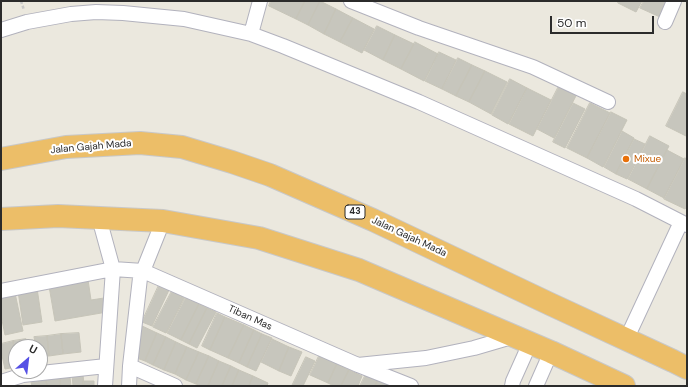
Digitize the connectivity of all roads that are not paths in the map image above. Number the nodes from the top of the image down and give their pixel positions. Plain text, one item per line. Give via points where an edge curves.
1 (260, 1) edge
2 (351, 1) edge
3 (674, 1) edge
4 (665, 22) dead end
5 (1, 30) edge
6 (251, 34) junction
7 (608, 102) dead end
8 (1, 159) edge
9 (99, 218) junction
10 (1, 219) edge
11 (164, 221) junction
12 (684, 223) edge
13 (113, 269) junction
14 (143, 271) junction
15 (1, 292) edge
16 (522, 339) junction
17 (626, 340) junction
18 (552, 352) junction
19 (358, 365) junction
20 (682, 365) edge
21 (106, 366) junction
22 (130, 366) junction
23 (1, 382) edge
24 (105, 384) edge
25 (129, 386) edge
26 (175, 386) edge
27 (411, 386) edge
28 (512, 386) edge
29 (536, 386) edge
30 (624, 386) edge

1 - 6 street
2 - 7 street via 419,28 533,66
3 - 4 street
5 - 6 street via 27,22 96,12 184,19
6 - 12 street via 419,102
8 - 17 highway, Jalan Gajah Mada / 43 via 78,146 140,144 182,147 270,175 374,220
9 - 10 highway via 58,216
9 - 11 highway
9 - 13 street
11 - 14 street
11 - 16 highway via 259,238 359,270
12 - 17 street
13 - 14 street, Tiban Mas
13 - 15 street, Tiban Mas
13 - 21 street
14 - 19 street, Tiban Mas
14 - 22 street via 140,278
16 - 18 highway
16 - 19 street, Tiban Mas via 426,358
16 - 28 street
17 - 20 highway, Jalan Gajah Mada / 43
18 - 29 street
18 - 30 highway
19 - 27 street, Tiban Mas
21 - 23 street via 23,375
21 - 24 street
22 - 25 street
22 - 26 street
24 - 25 street

